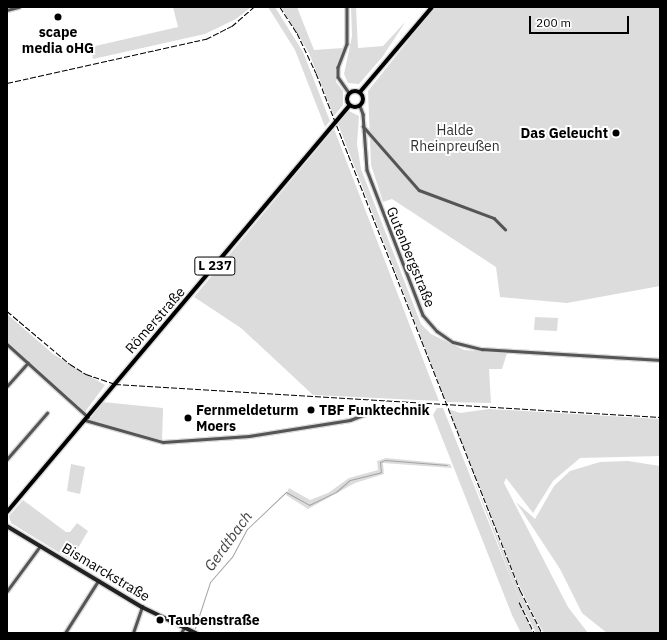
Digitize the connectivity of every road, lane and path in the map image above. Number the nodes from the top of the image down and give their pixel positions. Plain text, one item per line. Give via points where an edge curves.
1 (19, 7) edge
2 (347, 7) edge
3 (432, 7) edge
4 (7, 10) edge
5 (360, 92) junction
6 (349, 93) junction
7 (349, 106) junction
8 (360, 106) junction
9 (363, 126) junction
10 (505, 229) dead end
11 (7, 344) edge
12 (660, 360) edge
13 (28, 363) junction
14 (8, 382) edge
15 (7, 386) edge
16 (374, 411) dead end
17 (47, 414) dead end
18 (87, 419) junction
19 (7, 459) edge
20 (7, 512) edge
21 (7, 526) edge
22 (40, 546) junction
23 (98, 581) junction
24 (7, 591) edge
25 (142, 607) junction
26 (184, 628) junction
27 (65, 633) edge
28 (133, 633) edge
29 (182, 633) edge
30 (196, 633) edge

1 - 4 street
2 - 6 street via 347,44 338,67 338,77
3 - 5 main road
5 - 6 main road
5 - 8 main road via 364,100
6 - 7 main road via 346,98
7 - 8 main road
7 - 18 main road, Römerstraße / L 237
8 - 9 street, Gutenbergstraße
9 - 10 street via 419,190 494,218
9 - 12 street, Gutenbergstraße via 367,170 377,199 423,316 437,331 453,342 482,350
11 - 13 street
13 - 14 street
13 - 18 street
14 - 15 street
16 - 18 street via 350,420 249,436 168,442 152,441
17 - 19 street
18 - 20 main road, Römerstraße / L 237
21 - 22 main road, Bismarckstraße
22 - 23 main road, Bismarckstraße
22 - 24 street
23 - 25 main road, Bismarckstraße
23 - 27 street
25 - 26 main road, Bismarckstraße
25 - 28 street
26 - 29 street
26 - 30 main road, Bismarckstraße

